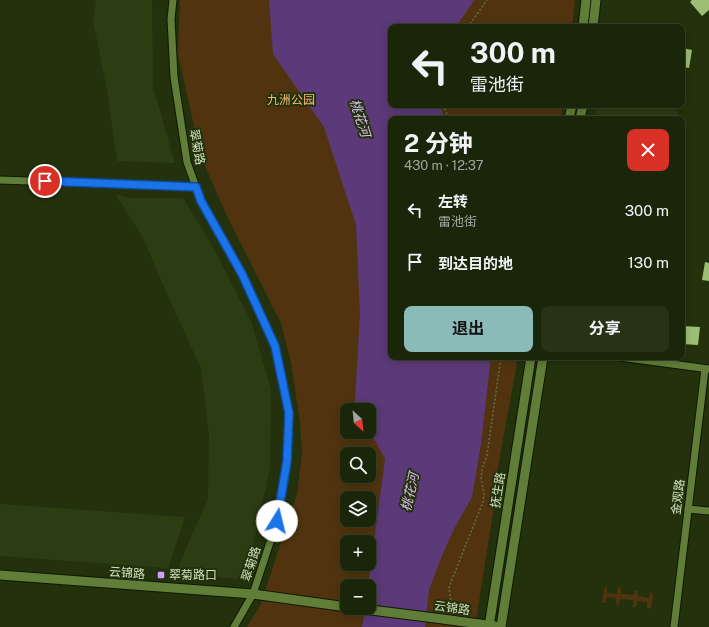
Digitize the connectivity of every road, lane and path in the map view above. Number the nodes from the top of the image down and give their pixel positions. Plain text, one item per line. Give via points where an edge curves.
1 (173, 0) edge
2 (487, 0) edge
3 (586, 0) edge
4 (596, 0) edge
5 (470, 24) edge
6 (583, 24) edge
7 (594, 24) edge
8 (0, 180) edge
9 (196, 187) junction
10 (501, 360) edge
11 (531, 360) edge
12 (543, 360) edge
13 (642, 360) edge
14 (707, 369) edge
15 (688, 509) junction
16 (709, 511) edge
17 (0, 575) edge
18 (253, 594) junction
19 (340, 606) edge
20 (376, 611) edge
21 (452, 620) junction
22 (492, 626) edge
23 (234, 627) edge
24 (501, 627) edge
25 (674, 627) edge

1 - 9 street, 翠菊路 via 171,19 174,77 187,162
2 - 5 path
3 - 6 main road
4 - 7 main road
8 - 9 street
9 - 18 street, 翠菊路 via 201,201 242,274 275,346 289,413 287,461 277,521
10 - 21 path via 487,455 481,478 484,498 450,587
11 - 22 main road, 抚生路
12 - 24 main road, 抚生路
13 - 14 street
14 - 15 street, 金观路
15 - 16 street
15 - 25 street, 金观路
17 - 18 main road, 云锦路
18 - 19 main road, 云锦路
18 - 23 street, 翠菊路
20 - 21 main road, 云锦路
21 - 22 main road, 云锦路

